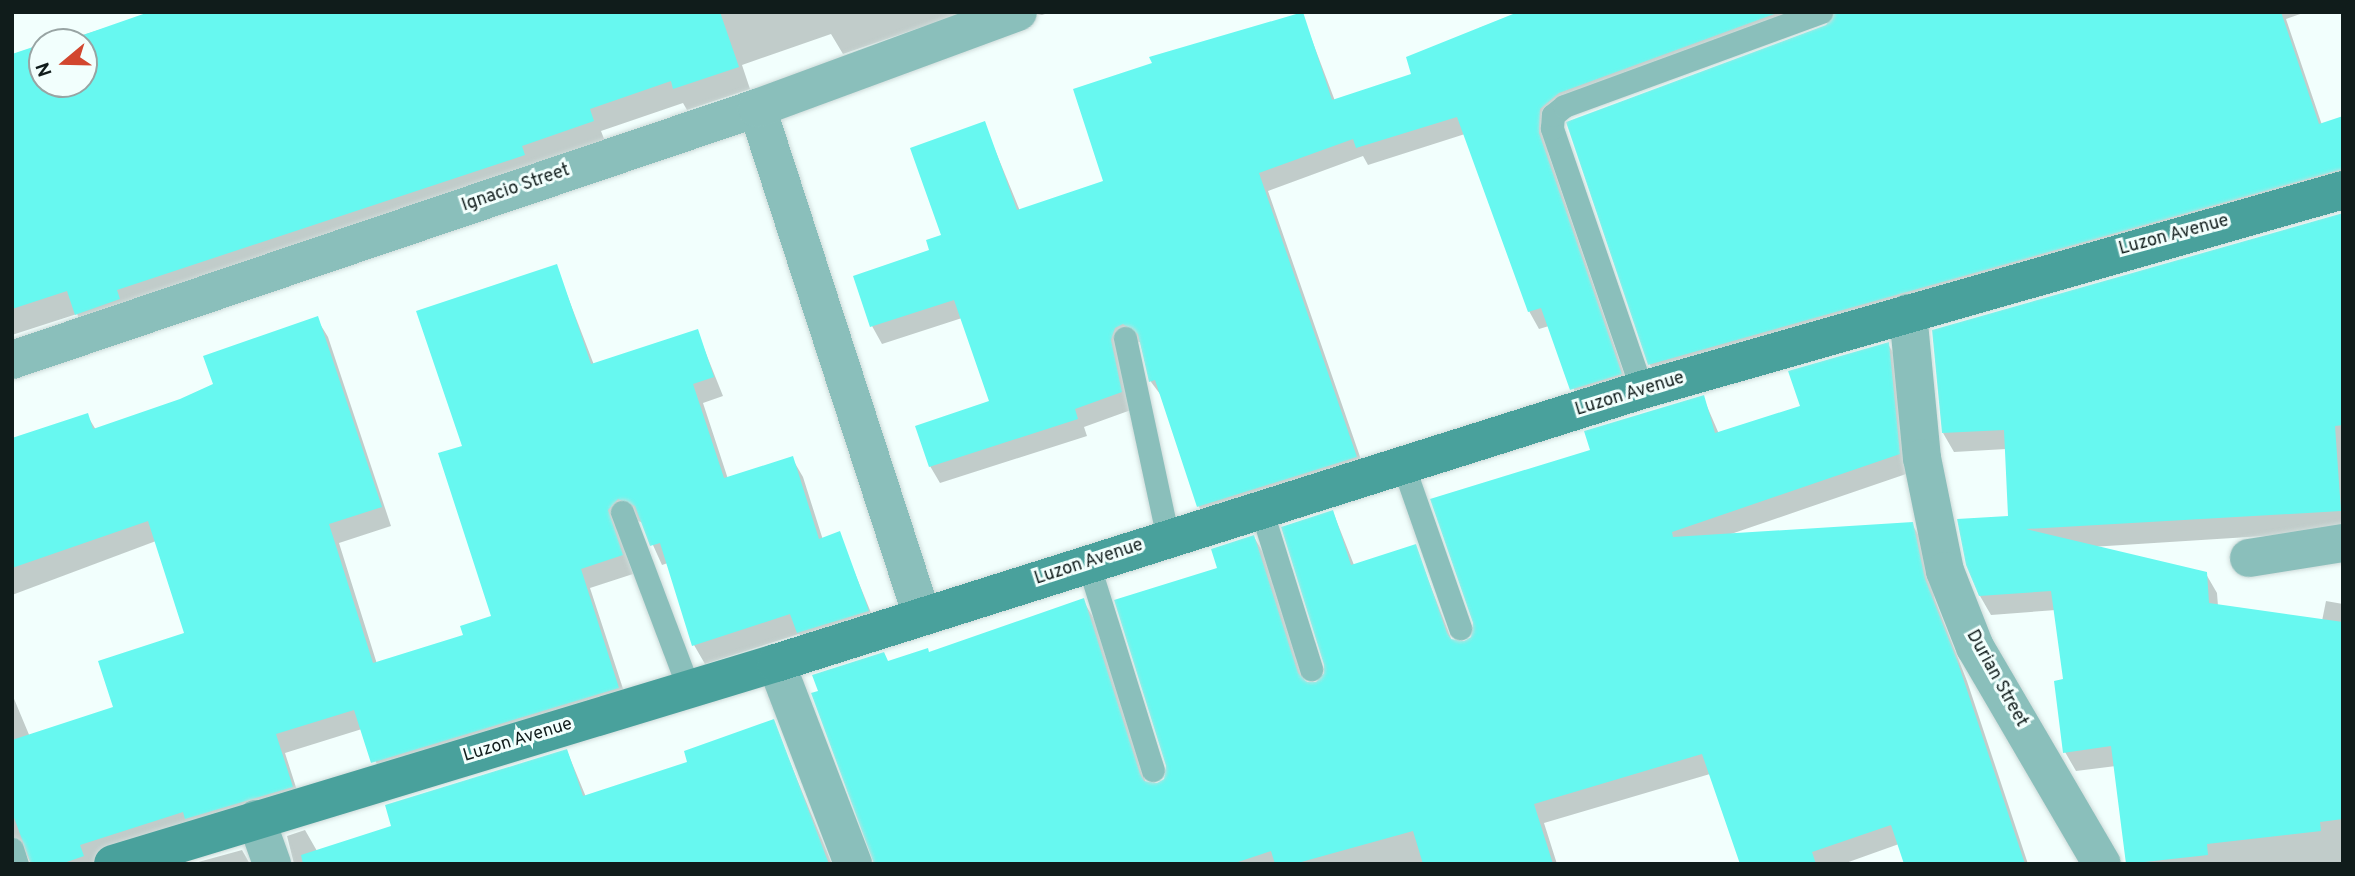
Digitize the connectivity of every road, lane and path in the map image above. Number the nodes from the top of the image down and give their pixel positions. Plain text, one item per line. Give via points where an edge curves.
1 (1018, 12) edge
2 (1821, 12) edge
3 (757, 108) junction
4 (2343, 190) edge
5 (1908, 313) junction
6 (1125, 338) dead end
7 (12, 360) edge
8 (1642, 390) junction
9 (1403, 465) junction
10 (1261, 509) junction
11 (622, 512) dead end
12 (1168, 538) junction
13 (2343, 543) edge
14 (2249, 558) dead end
15 (1088, 563) junction
16 (922, 616) junction
17 (1460, 628) dead end
18 (776, 663) junction
19 (1311, 669) dead end
20 (689, 690) junction
21 (1153, 770) dead end
22 (256, 819) junction
23 (12, 849) edge
24 (17, 864) edge
25 (113, 864) edge
26 (272, 864) edge
27 (853, 864) edge
28 (2102, 864) edge

1 - 3 street, Ignacio Street
2 - 8 lane via 1564,106 1553,115 1552,128
3 - 7 street, Ignacio Street
3 - 16 street
4 - 5 main road, Luzon Avenue
5 - 8 main road, Luzon Avenue
5 - 28 street, Durian Street via 1922,458 1945,571 1975,647
6 - 12 lane
8 - 9 main road, Luzon Avenue
9 - 10 main road, Luzon Avenue
9 - 17 lane
10 - 12 main road, Luzon Avenue
10 - 19 lane
11 - 20 lane
12 - 15 main road, Luzon Avenue
13 - 14 street
15 - 16 main road, Luzon Avenue
15 - 21 lane
16 - 18 main road, Luzon Avenue
18 - 20 main road, Luzon Avenue
18 - 27 street
20 - 22 main road, Luzon Avenue
22 - 25 main road, Luzon Avenue
22 - 26 street
23 - 24 lane

